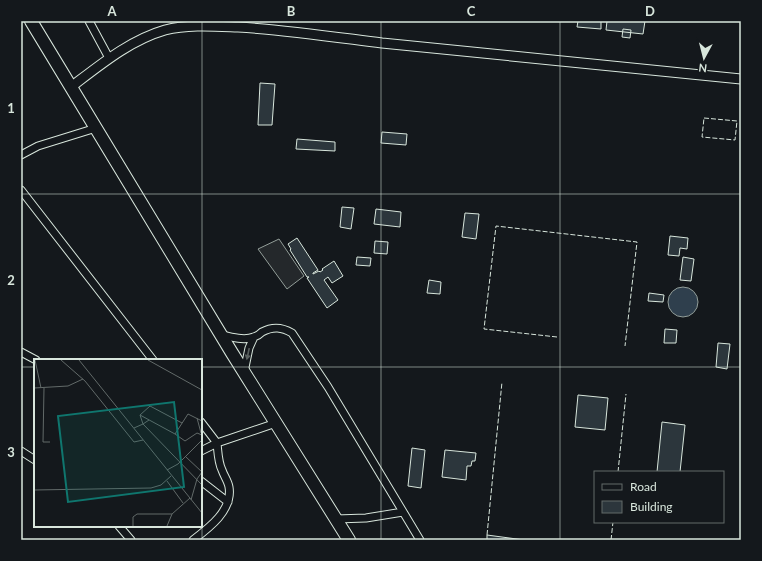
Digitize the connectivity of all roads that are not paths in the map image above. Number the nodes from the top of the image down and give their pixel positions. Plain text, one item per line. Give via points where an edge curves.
1 (31, 21) edge
2 (89, 21) edge
3 (109, 58) junction
4 (741, 79) edge
5 (71, 87) junction
6 (96, 128) junction
7 (21, 155) edge
8 (21, 190) edge
9 (222, 335) junction
10 (254, 337) junction
11 (21, 352) edge
12 (34, 359) edge
13 (152, 359) edge
14 (244, 372) junction
15 (202, 423) edge
16 (276, 423) junction
17 (217, 443) junction
18 (202, 450) edge
19 (21, 451) edge
20 (34, 459) edge
21 (202, 483) edge
22 (228, 502) junction
23 (403, 512) junction
24 (336, 519) junction
25 (120, 527) edge
26 (132, 540) edge
27 (193, 540) edge
28 (348, 540) edge
29 (420, 540) edge

1 - 5 highway
2 - 3 street
3 - 4 street via 146,36 181,27 215,26
3 - 5 street
5 - 6 highway
6 - 7 street via 38,146
6 - 9 highway
8 - 13 street
9 - 10 street via 237,338
9 - 14 highway
10 -> 14 street
10 - 23 street via 277,327 292,333
11 - 12 street
14 - 16 highway
15 - 17 street
16 - 17 street
16 - 24 highway
17 - 18 street
17 - 22 street via 220,464 229,486
19 - 20 street
21 - 22 street
22 - 27 street via 221,515
23 - 24 street via 366,518
23 - 29 street
24 - 28 highway
25 - 26 street

